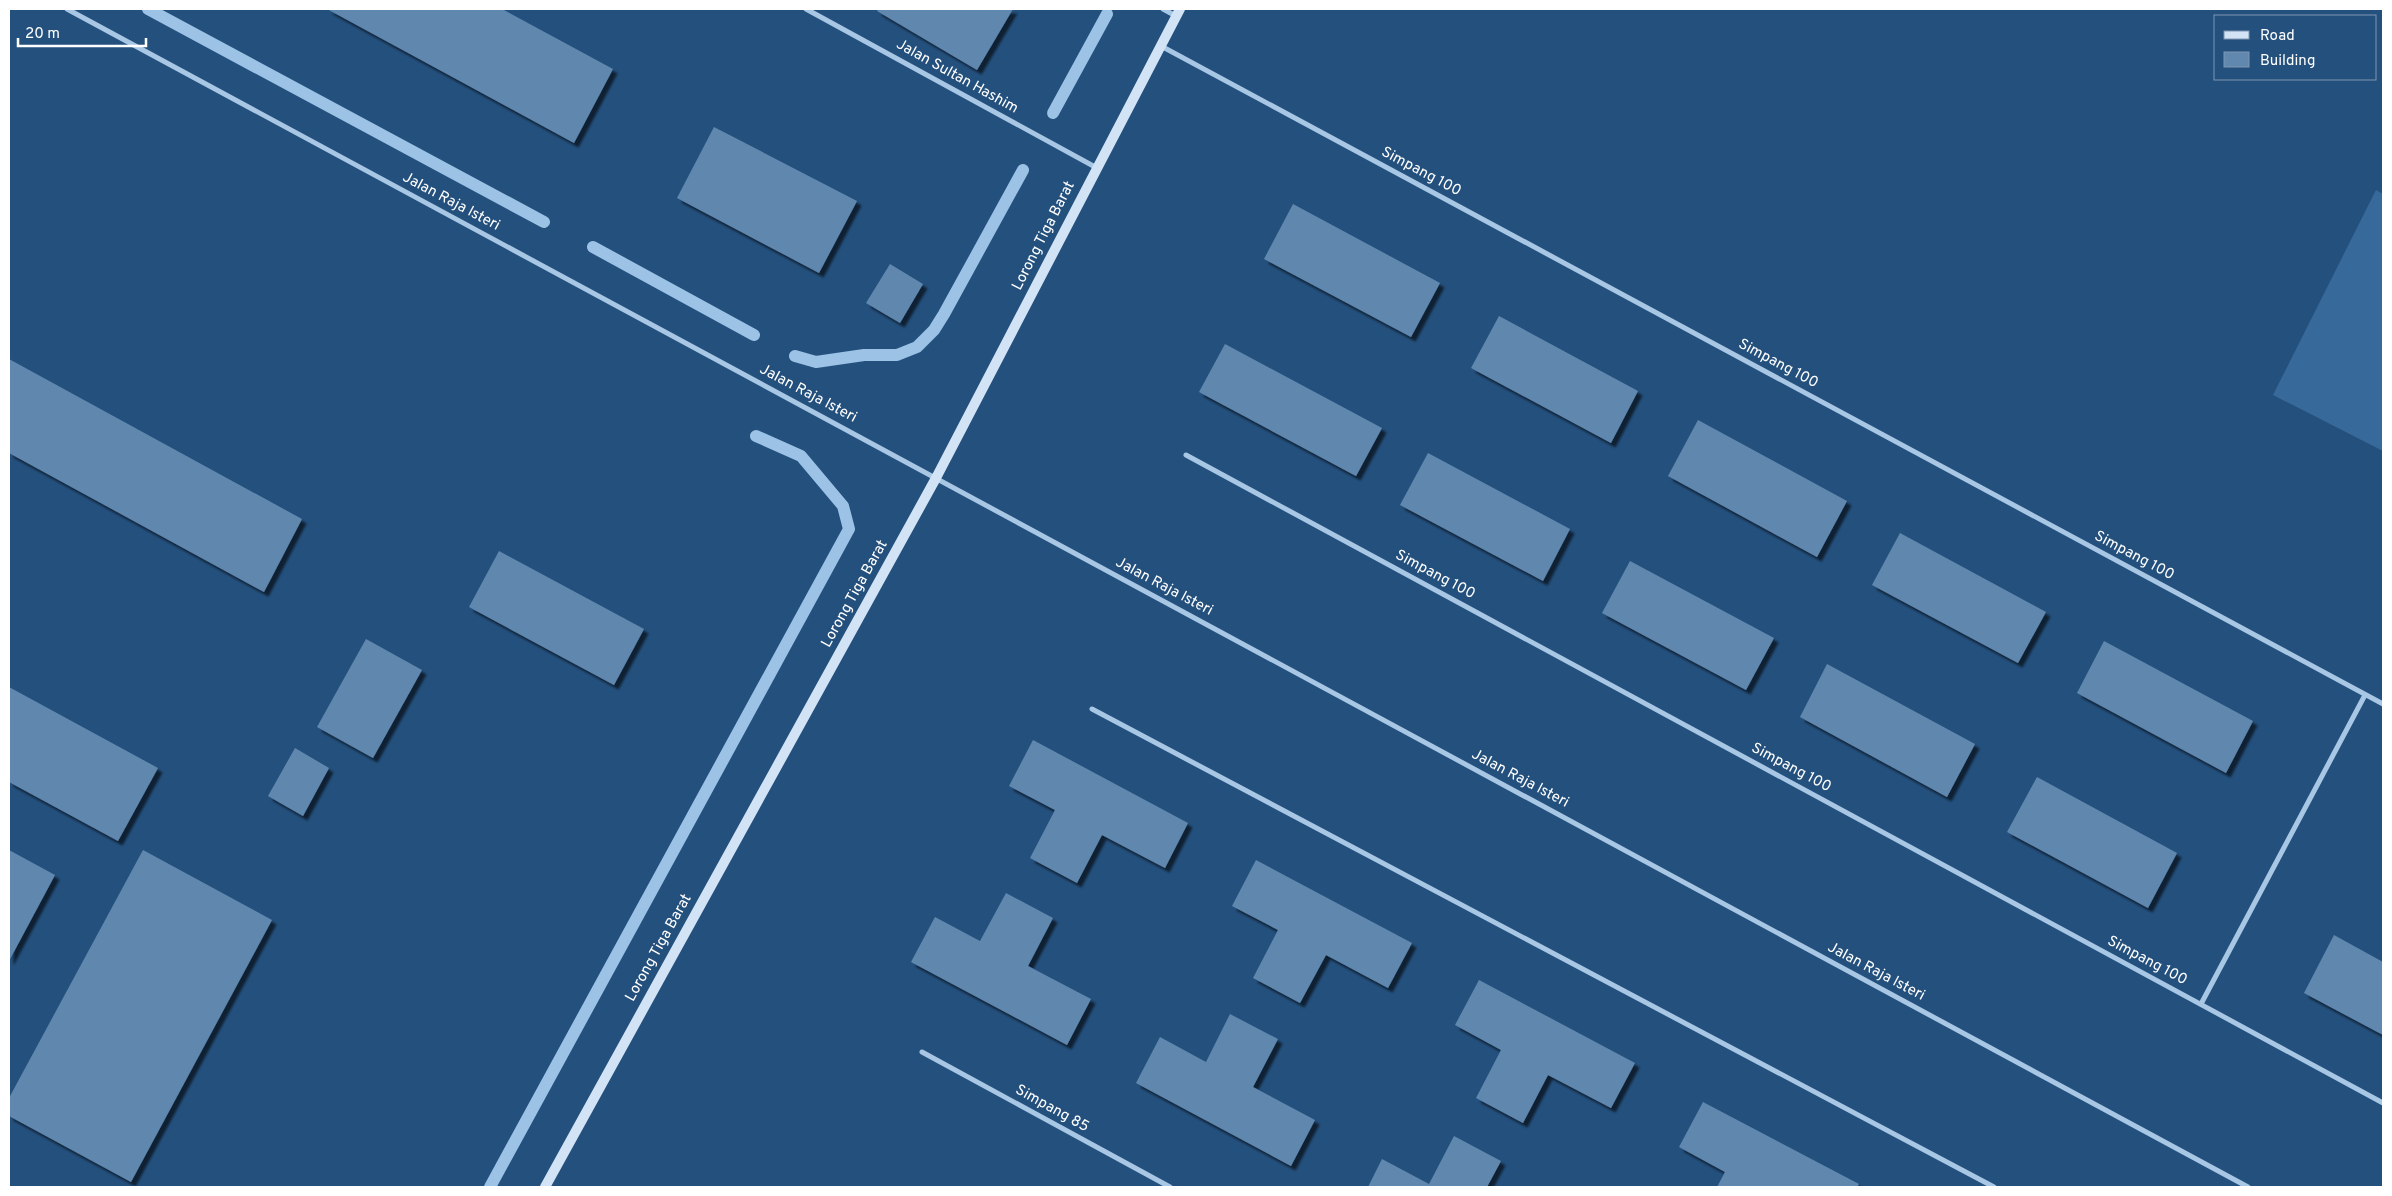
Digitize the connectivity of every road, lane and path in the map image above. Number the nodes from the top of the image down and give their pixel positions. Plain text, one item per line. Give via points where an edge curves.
1 (67, 9) edge
2 (806, 9) edge
3 (1163, 9) edge
4 (1178, 12) edge
5 (1161, 45) junction
6 (1097, 168) junction
7 (1186, 455) dead end
8 (936, 478) junction
9 (2366, 695) junction
10 (2383, 704) edge
11 (1092, 709) dead end
12 (2201, 1004) junction
13 (922, 1052) dead end
14 (2383, 1103) edge
15 (545, 1187) edge
16 (1170, 1187) edge
17 (1994, 1187) edge
18 (2248, 1187) edge

1 - 8 street, Jalan Raja Isteri
2 - 6 street, Jalan Sultan Hashim
3 - 4 street
4 - 5 main road, Lorong Tiga Barat
5 - 6 main road, Lorong Tiga Barat
5 - 9 street, Simpang 100
6 - 8 main road, Lorong Tiga Barat
7 - 12 street, Simpang 100
8 - 15 main road, Lorong Tiga Barat
8 - 18 street, Jalan Raja Isteri
9 - 10 street, Simpang 100
9 - 12 street
11 - 17 street
12 - 14 street, Simpang 100
13 - 16 street, Simpang 85

